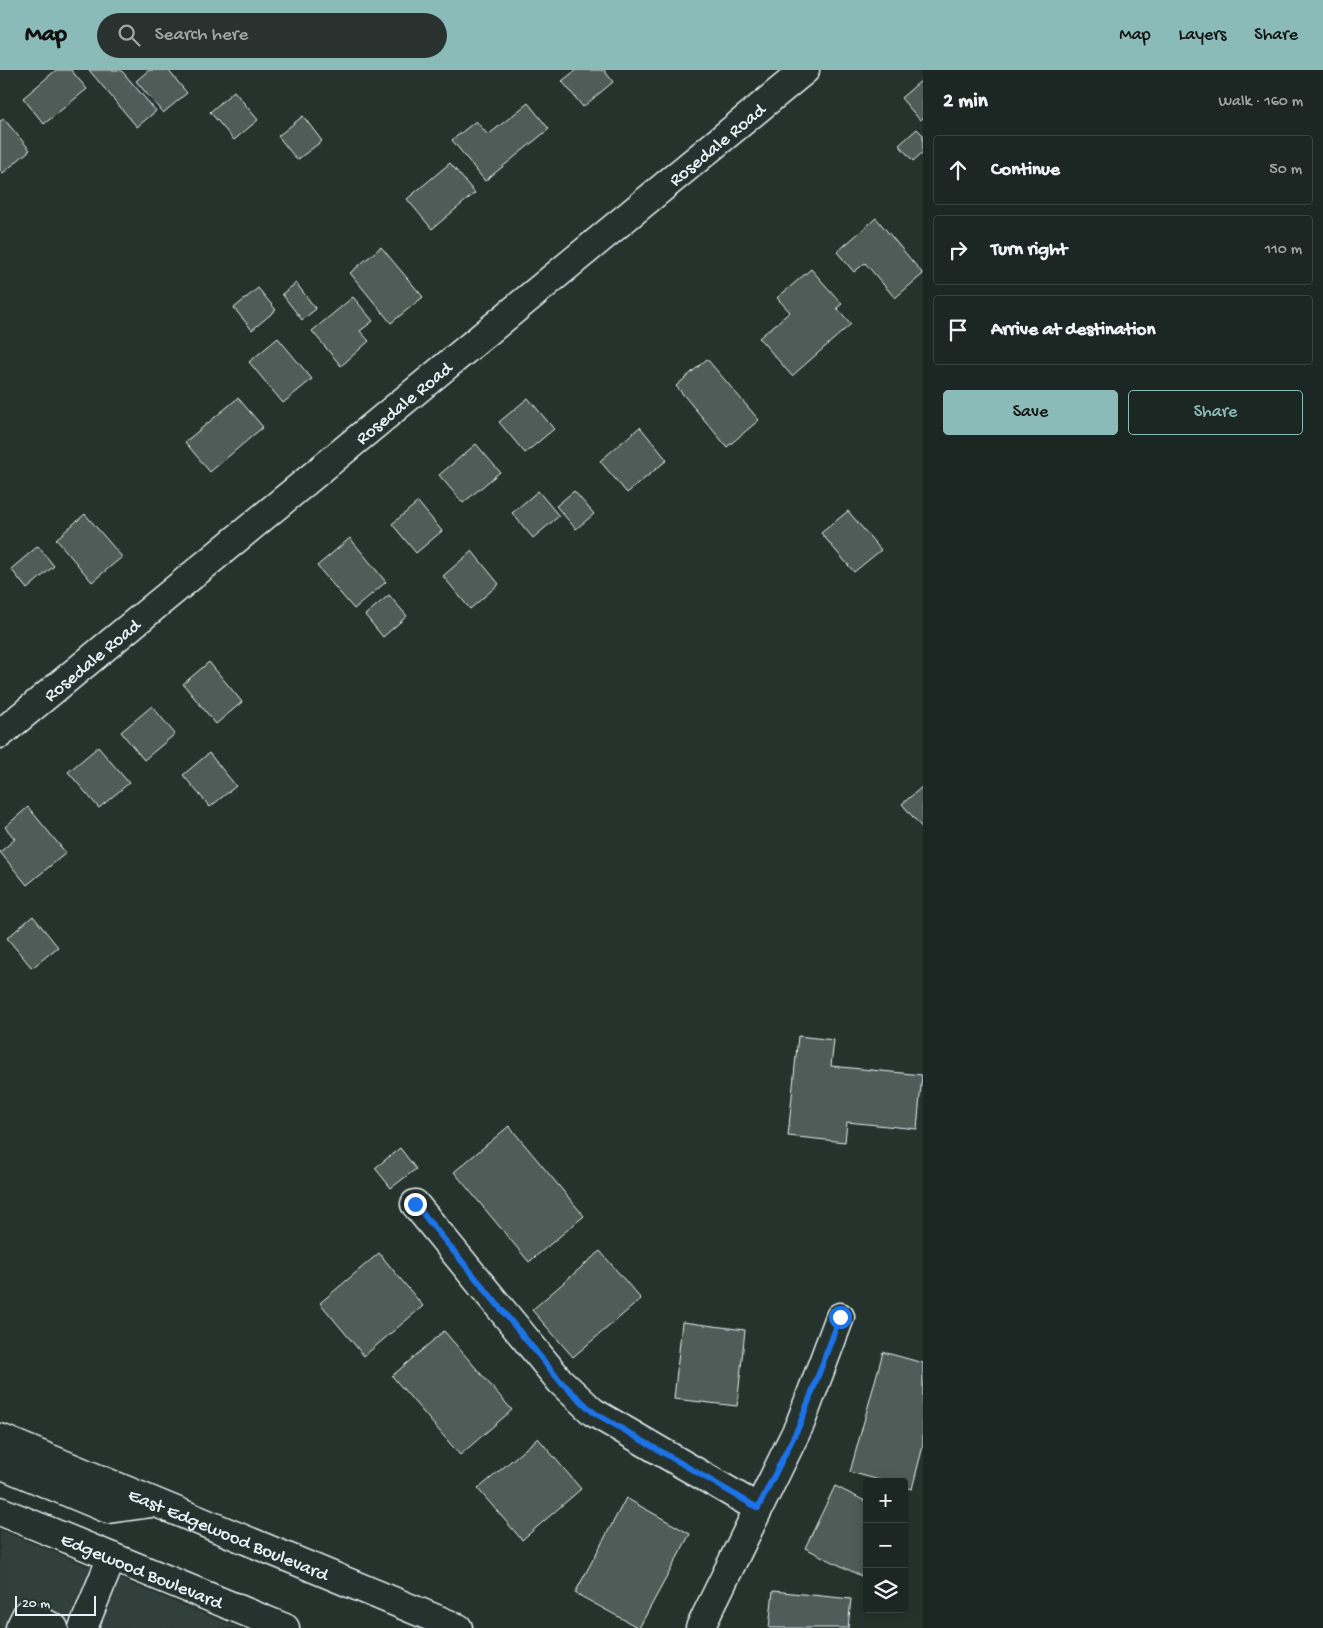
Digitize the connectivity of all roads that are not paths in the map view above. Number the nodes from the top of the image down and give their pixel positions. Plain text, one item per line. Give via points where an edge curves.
1 (805, 70) edge
2 (0, 734) edge
3 (415, 1204) dead end
4 (840, 1317) dead end
5 (0, 1438) edge
6 (0, 1464) edge
7 (153, 1502) junction
8 (758, 1508) junction
9 (0, 1511) edge
10 (112, 1557) junction
11 (20, 1628) edge
12 (54, 1628) edge
13 (83, 1628) edge
14 (285, 1628) edge
15 (458, 1628) edge
16 (700, 1628) edge

1 - 2 street, Rosedale Road
3 - 8 street via 560,1381 593,1412
4 - 8 street via 800,1424
5 - 7 street, East Edgewood Boulevard
6 - 7 street via 108,1509
7 - 15 street, East Edgewood Boulevard
8 - 16 street
9 - 10 street, Edgewood Boulevard
10 - 13 street
10 - 14 street, Edgewood Boulevard
11 - 12 street via 27,1614

